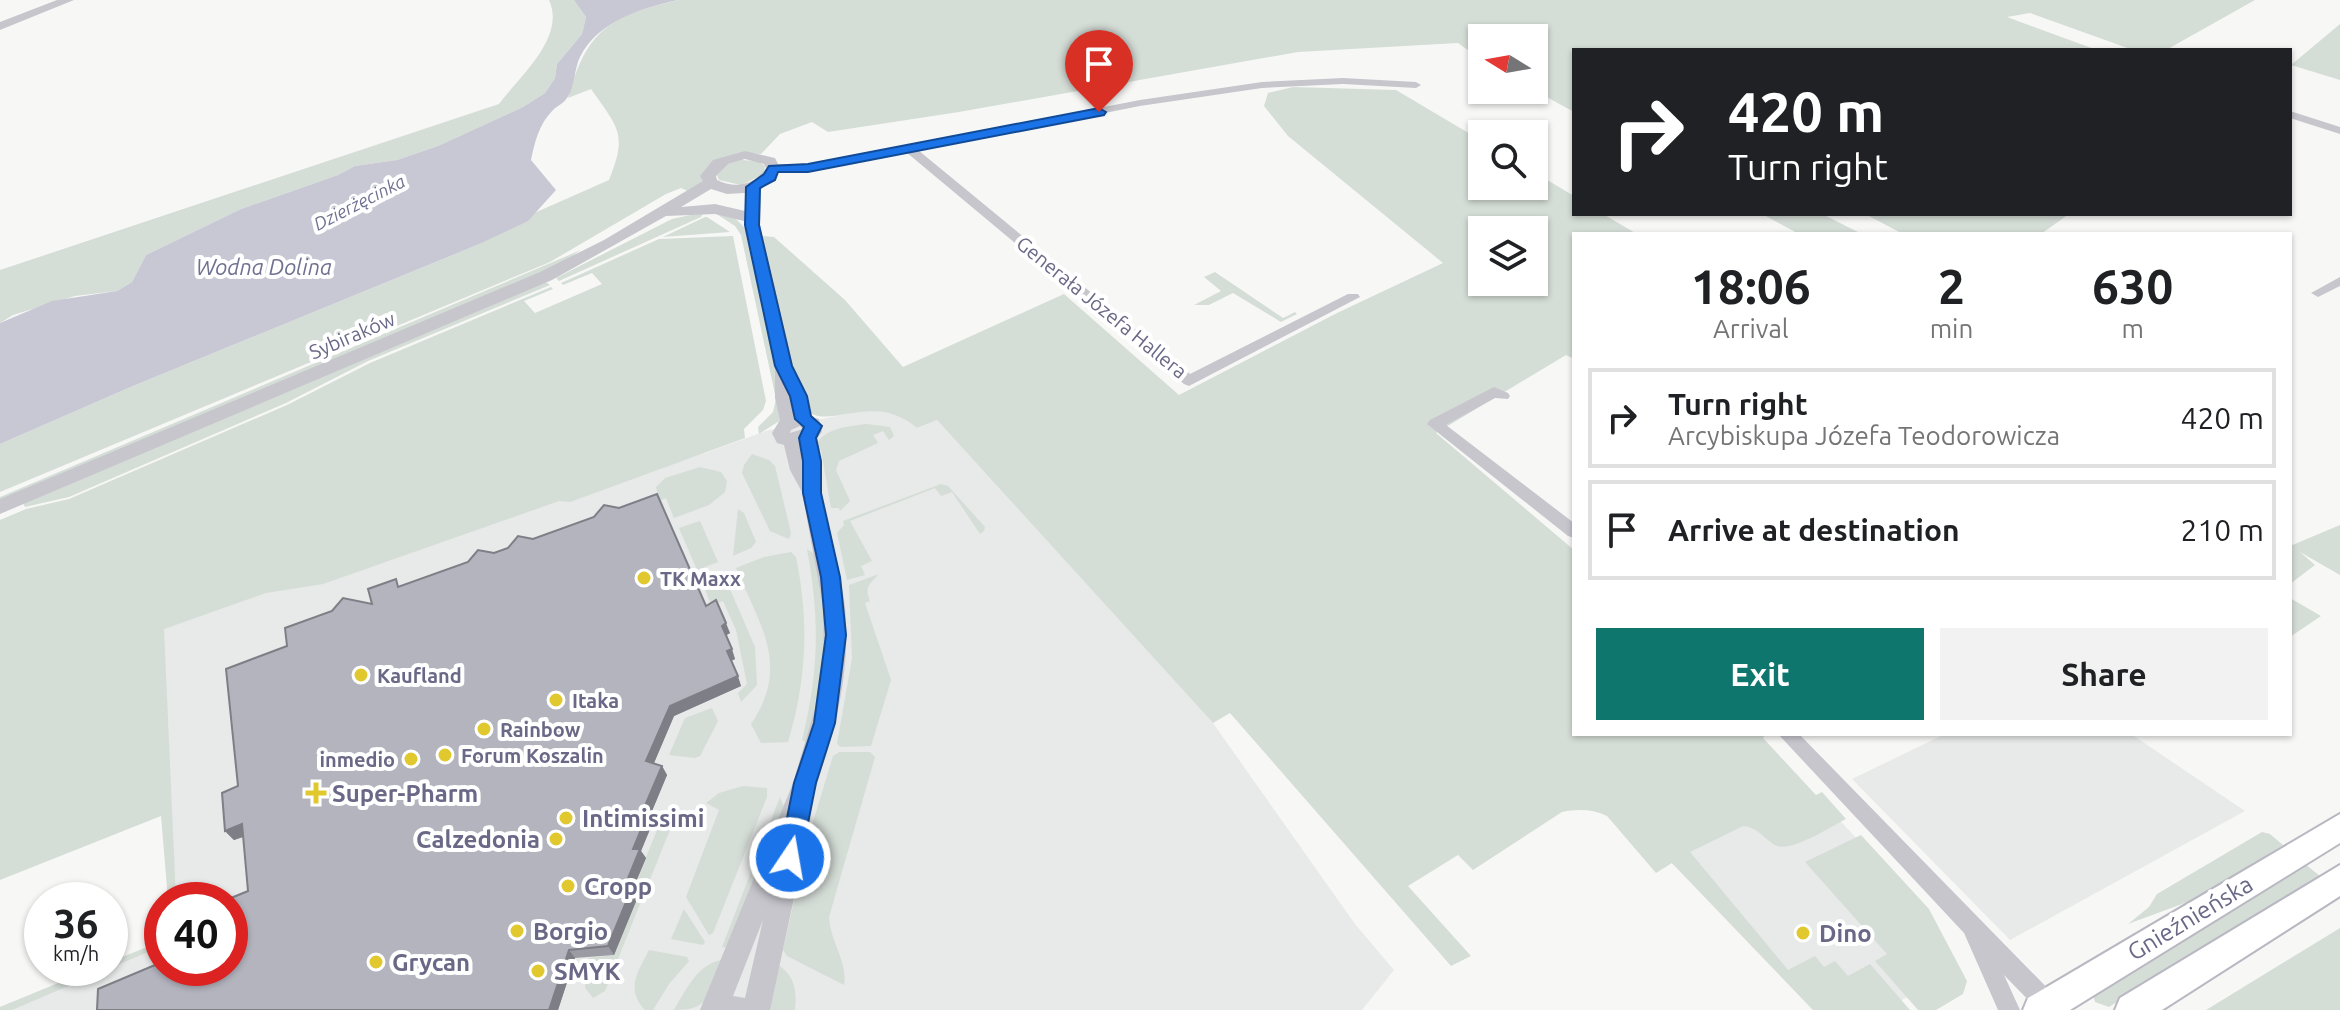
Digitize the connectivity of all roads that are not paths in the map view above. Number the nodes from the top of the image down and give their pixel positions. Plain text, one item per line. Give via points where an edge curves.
1 (68, 0) edge
2 (0, 26) edge
3 (1416, 85) dead end
4 (2292, 115) edge
5 (2340, 131) edge
6 (909, 149) junction
7 (773, 168) junction
8 (723, 187) junction
9 (753, 187) junction
10 (672, 213) junction
11 (748, 221) junction
12 (610, 243) junction
13 (2340, 281) edge
14 (2318, 293) dead end
15 (1353, 297) dead end
16 (1503, 396) dead end
17 (0, 507) edge
18 (1572, 530) edge
19 (1789, 736) edge
20 (805, 783) junction
21 (2340, 827) edge
22 (2340, 879) edge
23 (1971, 924) junction
24 (2047, 1008) edge
25 (714, 1010) edge
26 (720, 1010) edge
27 (740, 1010) edge
28 (756, 1010) edge
29 (2009, 1010) edge
30 (2132, 1010) edge

1 - 2 street
3 - 6 street via 1262,85 1140,103
4 - 5 street
6 - 7 street via 808,168
6 - 15 street, Generała Józefa Hallera via 1189,381
7 - 8 street via 759,156 737,156 712,167 708,176
7 - 9 street via 770,177
8 - 9 street
8 - 10 street
8 - 11 street
8 - 12 street, Sybiraków
9 - 11 street
10 - 11 street via 715,209
10 - 12 street
11 - 20 street via 784,366 784,398 798,430 800,470 812,493 831,577 833,677 825,723
12 - 17 street, Sybiraków via 516,289
13 - 14 street
16 - 18 street via 1494,392 1435,424
19 - 23 street
20 - 25 street
20 - 28 street
21 - 24 main road, Gnieźnieńska
22 - 30 main road
23 - 24 street
23 - 29 street
26 - 27 street

